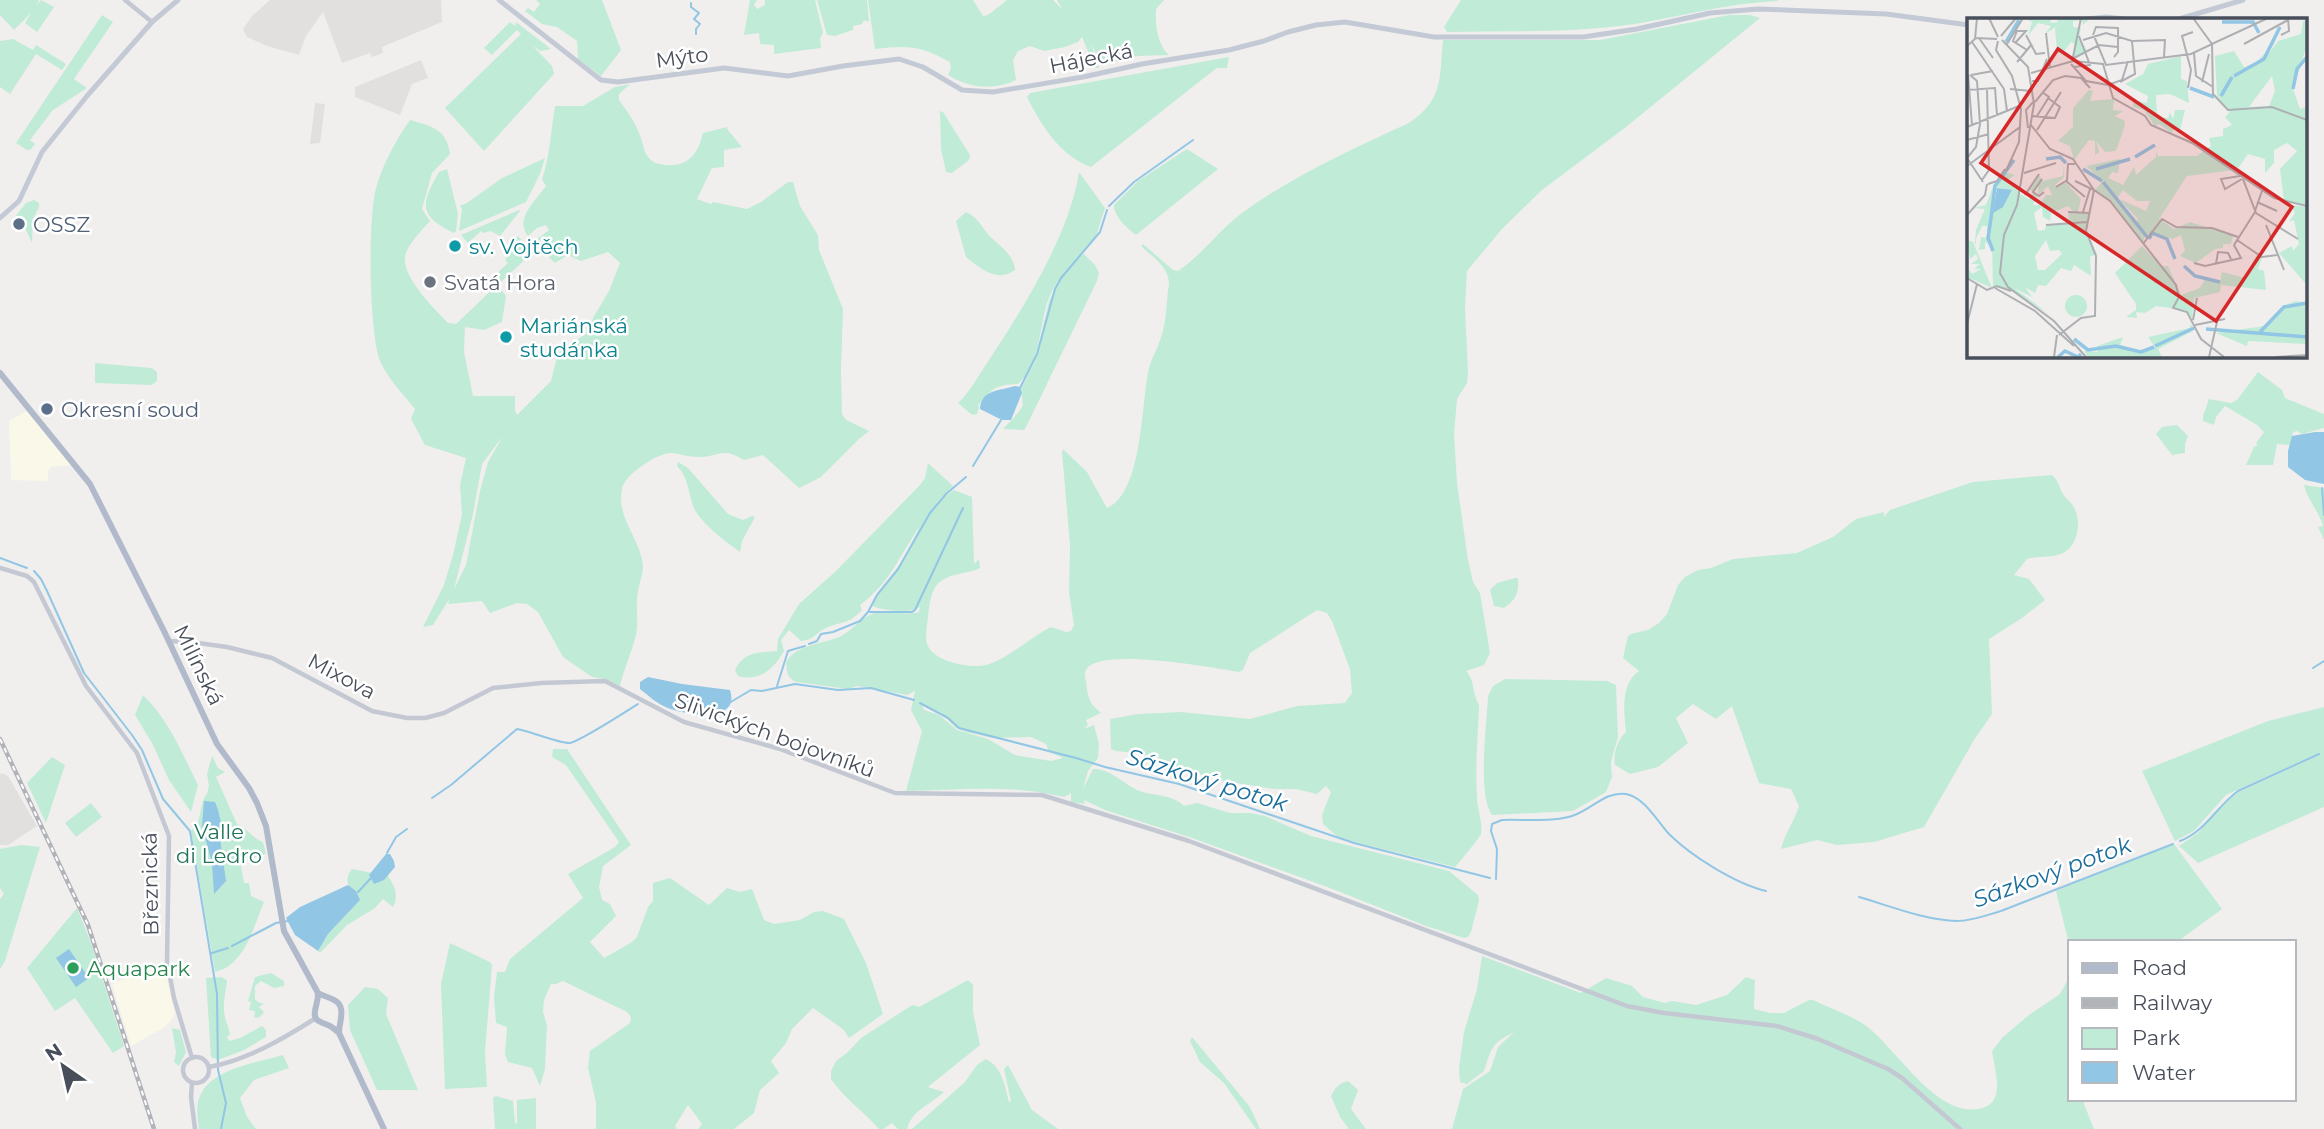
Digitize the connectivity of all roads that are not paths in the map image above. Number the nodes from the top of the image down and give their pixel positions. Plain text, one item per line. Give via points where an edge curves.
1 (125, 0) edge
2 (178, 0) edge
3 (499, 0) edge
4 (2243, 0) edge
5 (2096, 18) edge
6 (2116, 18) edge
7 (2182, 18) edge
8 (152, 22) junction
9 (1967, 25) edge
10 (759, 74) joint
11 (0, 218) edge
12 (0, 373) edge
13 (0, 568) edge
14 (169, 641) junction
15 (621, 688) joint
16 (318, 993) junction
17 (328, 999) junction
18 (318, 1003) junction
19 (316, 1018) junction
20 (339, 1020) junction
21 (330, 1026) junction
22 (339, 1033) junction
23 (192, 1058) junction
24 (209, 1067) junction
25 (192, 1083) junction
26 (195, 1129) edge
27 (384, 1129) edge
28 (1960, 1129) edge

1 - 8 street
2 - 8 main road
3 - 10 main road, Mýto via 594,76 609,81 713,69
4 - 7 main road
5 - 6 main road
8 - 11 main road via 39,157 19,201
9 - 10 main road, Hájecká via 1886,14 1758,9 1710,13 1583,37 1434,37 1332,23 1229,50 982,93 962,90 911,61 788,76
12 - 14 main road, Milínská via 90,484
13 - 23 street, Březnická via 34,582 86,687 137,753 163,818 169,836 167,961
14 - 15 street, Mixova via 272,657 372,711 407,718 444,713 484,691 504,686 599,680
14 - 16 main road, Milínská via 217,744 257,803 268,839 282,925
15 - 28 street, Slivických bojovníků via 684,722 792,753 895,793 1050,797 1189,841 1627,1006 1793,1030 1888,1069
16 - 17 main road, Milínská
16 - 18 main road, Milínská
17 - 18 main road
17 - 20 main road via 340,1006
18 - 19 main road, Milínská
19 - 21 main road
19 - 24 street via 258,1051
20 - 21 main road
20 - 22 main road
21 - 22 main road
22 - 27 main road
23 - 24 street via 202,1059
23 - 25 street, Březnická via 183,1069
24 - 25 street via 206,1078
25 - 26 street, Březnická

